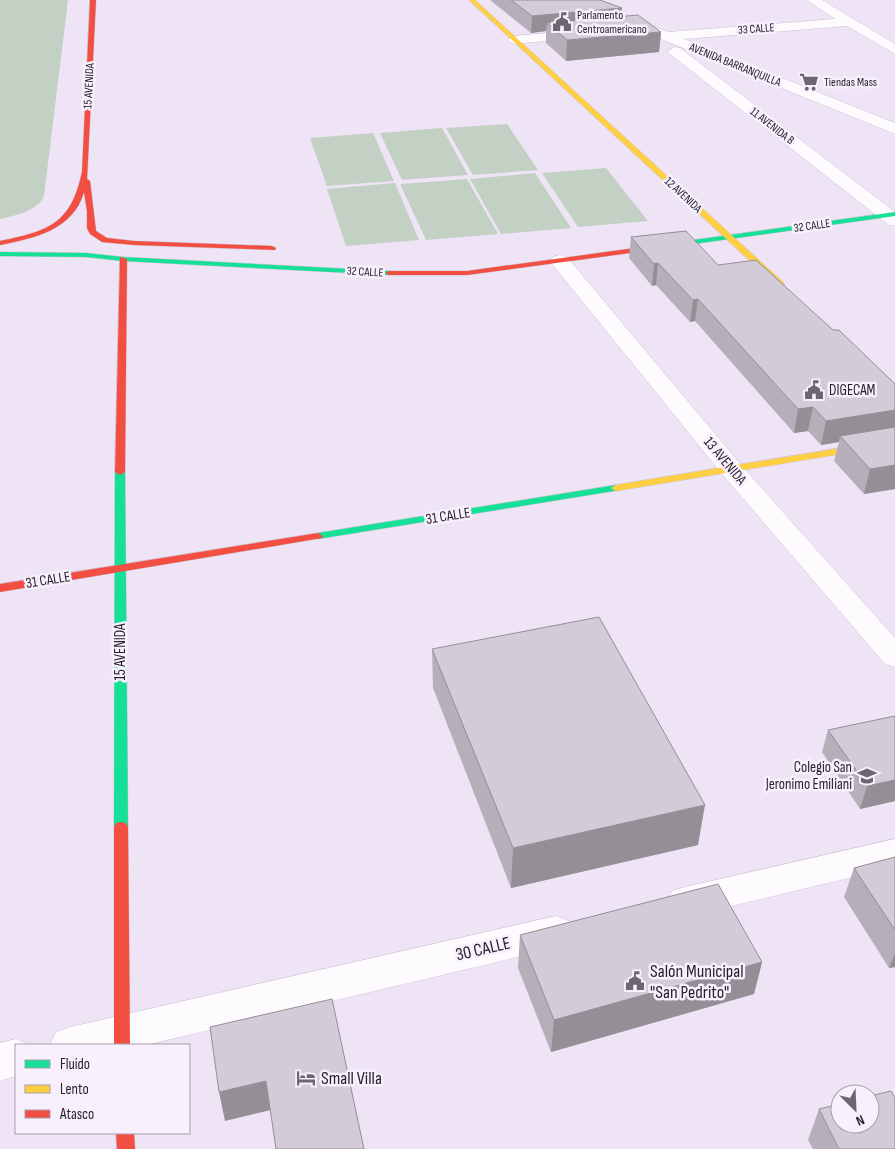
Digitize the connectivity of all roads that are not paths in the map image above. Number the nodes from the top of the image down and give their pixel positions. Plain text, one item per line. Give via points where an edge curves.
1 (92, 0) edge
2 (472, 0) edge
3 (576, 0) edge
4 (813, 0) edge
5 (849, 22) junction
6 (617, 32) edge
7 (652, 32) junction
8 (598, 33) edge
9 (514, 40) junction
10 (895, 50) edge
11 (895, 128) edge
12 (85, 172) junction
13 (67, 195) dead end
14 (892, 217) edge
15 (728, 237) junction
16 (0, 243) edge
17 (0, 254) edge
18 (86, 255) junction
19 (513, 255) dead end
20 (123, 259) junction
21 (560, 261) junction
22 (786, 290) edge
23 (895, 442) edge
24 (732, 470) junction
25 (119, 569) junction
26 (0, 588) edge
27 (895, 657) edge
28 (895, 853) edge
29 (653, 909) edge
30 (586, 925) edge
31 (122, 1039) edge
32 (79, 1044) edge
33 (15, 1058) edge
34 (0, 1062) edge
35 (125, 1134) edge
36 (126, 1149) edge

1 - 12 main road, 15 AVENIDA
2 - 9 main road, 12 AVENIDA
3 - 7 street, AVENIDA BARRANQUILLA
4 - 5 street
5 - 7 street, 33 CALLE
5 - 10 street
6 - 7 street, 33 CALLE
7 - 11 street, AVENIDA BARRANQUILLA
7 - 14 street, 11 AVENIDA B
8 - 9 street
9 - 15 main road, 12 AVENIDA
12 - 13 main road
12 - 16 main road via 80,197 66,219 45,231
12 - 18 main road via 91,228 105,240 276,249 127,250
14 - 15 main road, 32 CALLE
15 - 19 main road, 32 CALLE via 610,244
15 - 21 main road, 32 CALLE
15 - 22 main road, 12 AVENIDA
17 - 18 main road, 32 CALLE
18 - 20 main road, 32 CALLE
20 - 21 main road, 32 CALLE via 423,274 467,273
20 - 25 main road, 15 AVENIDA
21 - 24 street, 13 AVENIDA
23 - 24 main road, 31 CALLE
24 - 25 main road, 31 CALLE
24 - 27 street, 13 AVENIDA
25 - 26 main road, 31 CALLE
25 - 31 main road, 15 AVENIDA
28 - 29 street
30 - 31 street, 30 CALLE
31 - 32 street, 30 CALLE
33 - 34 street
35 - 36 main road

